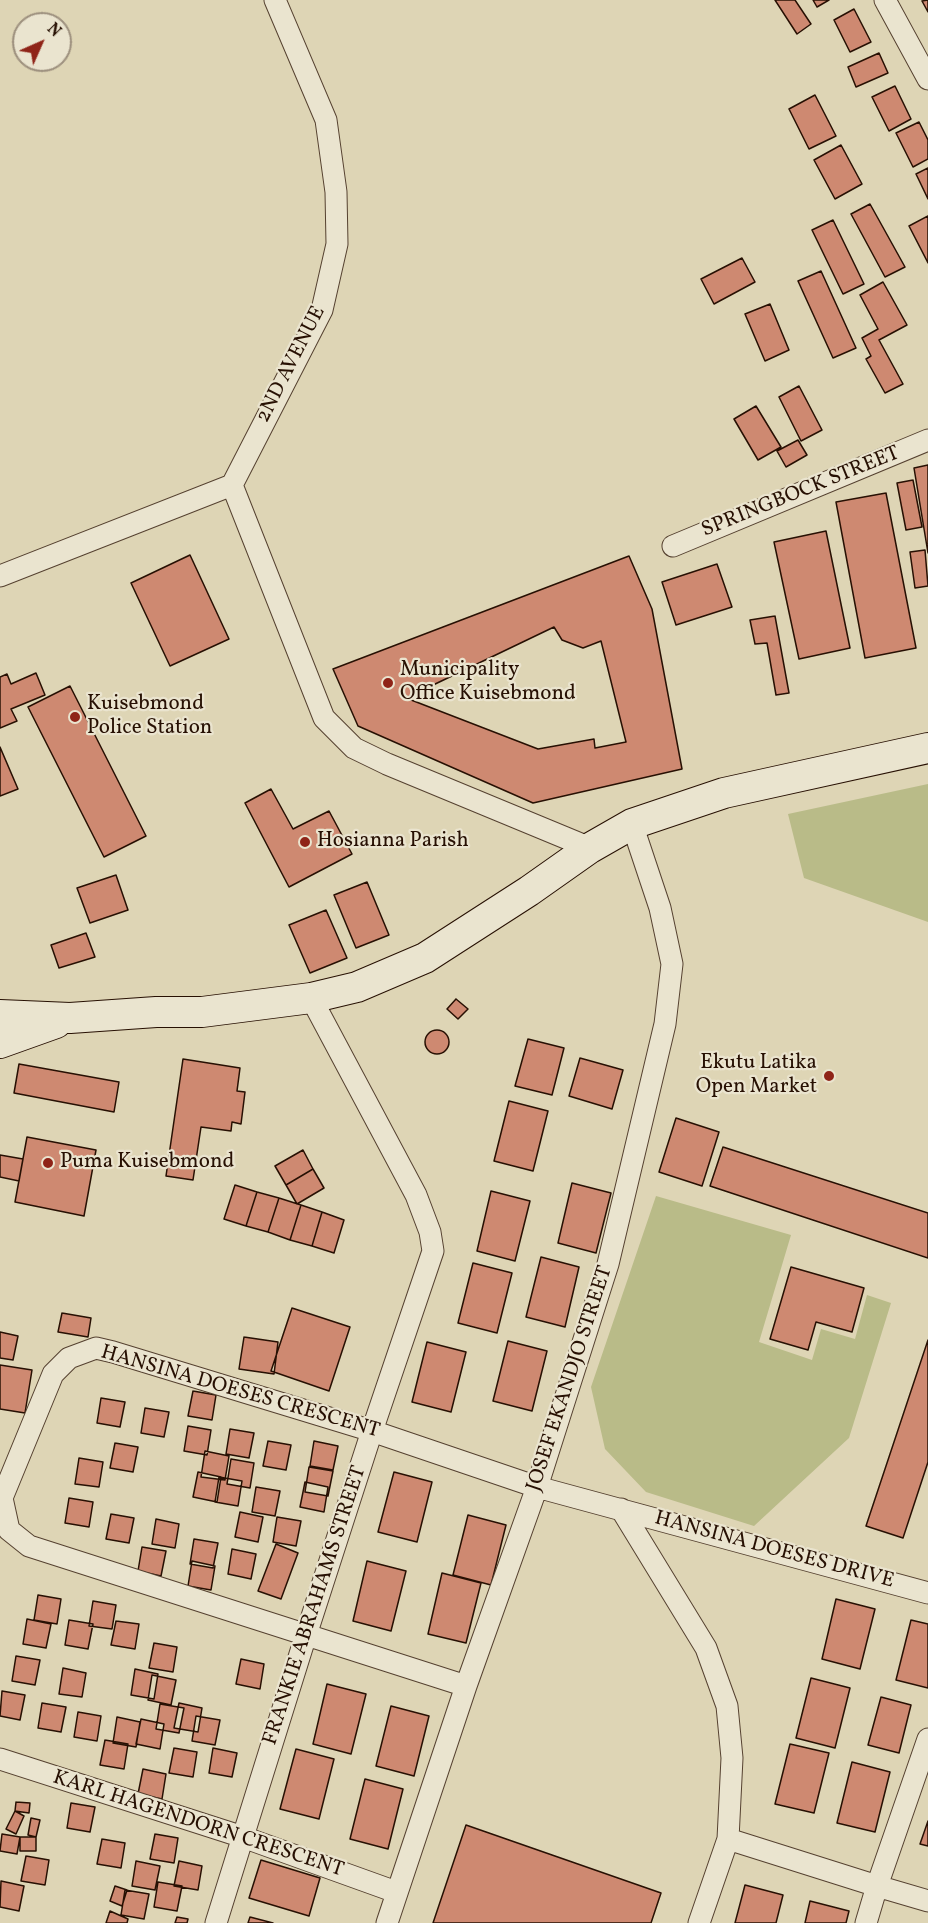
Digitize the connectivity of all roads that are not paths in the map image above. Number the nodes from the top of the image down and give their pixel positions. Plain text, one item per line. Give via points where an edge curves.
1 (275, 0) edge
2 (885, 0) edge
3 (928, 79) edge
4 (928, 440) edge
5 (232, 485) junction
6 (673, 546) dead end
7 (0, 576) edge
8 (928, 748) edge
9 (632, 824) junction
10 (590, 848) junction
11 (0, 992) edge
12 (311, 998) junction
13 (0, 1015) edge
14 (70, 1018) junction
15 (0, 1043) edge
16 (372, 1431) junction
17 (537, 1487) junction
18 (621, 1509) junction
19 (928, 1593) edge
20 (306, 1635) junction
21 (466, 1686) junction
22 (928, 1739) edge
23 (0, 1760) edge
24 (243, 1837) junction
25 (728, 1839) junction
26 (877, 1886) junction
27 (396, 1892) junction
28 (928, 1900) edge
29 (216, 1923) edge
30 (387, 1923) edge
31 (699, 1923) edge
32 (866, 1923) edge

1 - 5 street, 2ND AVENUE via 326,120 336,192 337,244 322,310
2 - 3 street
4 - 6 street, SPRINGBOCK STREET
5 - 7 street
5 - 10 street via 324,718 354,748
8 - 9 street via 724,793
9 - 10 street
9 - 17 street, JOSEF EKANDJO STREET via 660,908 672,964 664,1024 609,1264
10 - 12 street via 425,958 357,987
11 - 14 street
12 - 14 street via 202,1012
12 - 16 street, FRANKIE ABRAHAMS STREET via 416,1195 433,1251
13 - 14 street
14 - 15 street
16 - 17 street, HANSINA DOESES CRESCENT
16 - 20 street, FRANKIE ABRAHAMS STREET
16 - 20 street, HANSINA DOESES CRESCENT via 96,1348 69,1358 53,1374 2,1498 9,1530 29,1546
17 - 18 street, HANSINA DOESES DRIVE
17 - 21 street, JOSEF EKANDJO STREET
18 - 19 street, HANSINA DOESES DRIVE
18 - 25 street, HANSINA DOESES DRIVE via 706,1648 727,1706 732,1758
20 - 21 street, HANSINA DOESES CRESCENT
20 - 24 street, FRANKIE ABRAHAMS STREET
21 - 27 street, JOSEF EKANDJO STREET
22 - 26 street
23 - 24 street, KARL HAGENDORN CRESCENT
24 - 27 street, KARL HAGENDORN CRESCENT
24 - 29 street, FRANKIE ABRAHAMS STREET
25 - 26 street
25 - 31 street, HANSINA DOESES DRIVE
26 - 28 street
26 - 32 street
27 - 30 street, JOSEF EKANDJO STREET

